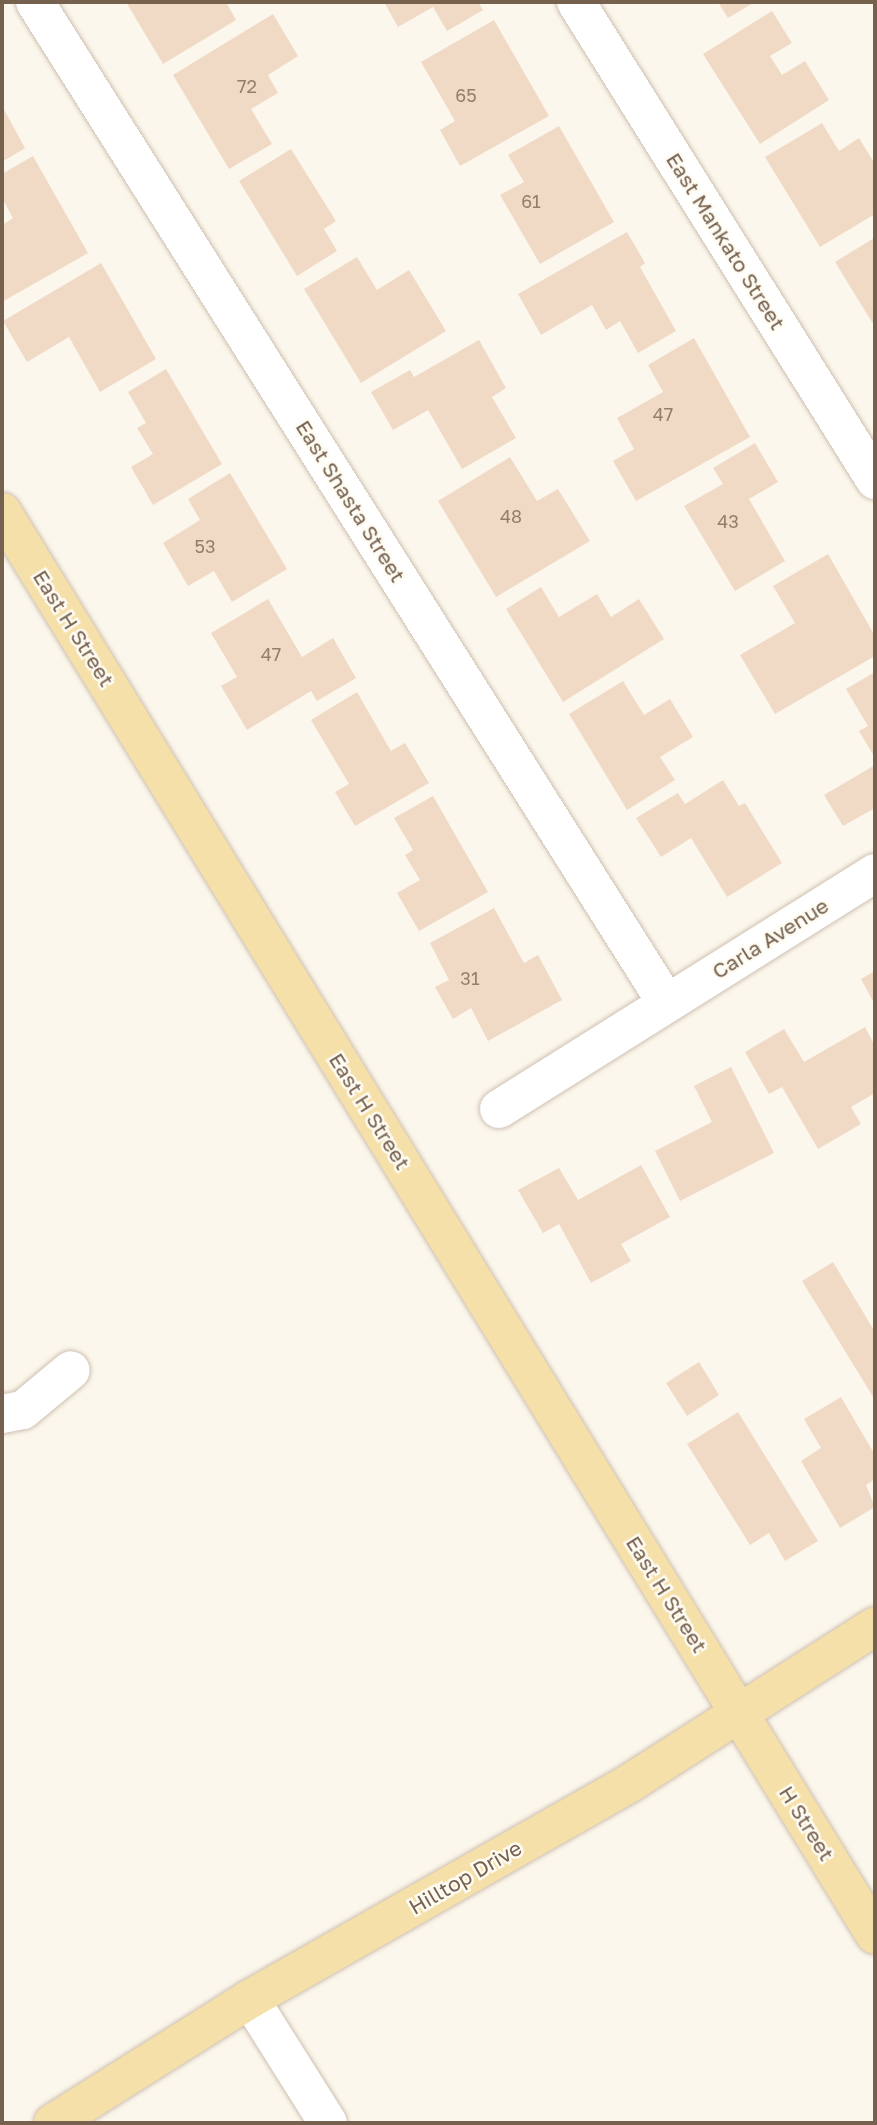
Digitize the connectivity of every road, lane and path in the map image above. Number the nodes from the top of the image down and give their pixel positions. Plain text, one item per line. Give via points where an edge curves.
1 (35, 2) edge
2 (576, 2) edge
3 (875, 480) edge
4 (2, 512) edge
5 (875, 873) edge
6 (666, 1002) junction
7 (499, 1110) dead end
8 (71, 1370) dead end
9 (2, 1414) edge
10 (875, 1626) edge
11 (739, 1711) junction
12 (875, 1935) edge
13 (250, 1999) junction
14 (55, 2123) edge
15 (328, 2123) edge

1 - 6 street, East Shasta Street
2 - 3 street, East Mankato Street
4 - 11 main road, East H Street
5 - 6 street, Carla Avenue
6 - 7 street, Carla Avenue
8 - 9 street via 23,1410
10 - 11 main road, Hilltop Drive
11 - 12 main road, H Street
11 - 13 main road, Hilltop Drive via 633,1781
13 - 14 main road, Hilltop Drive
13 - 15 street

